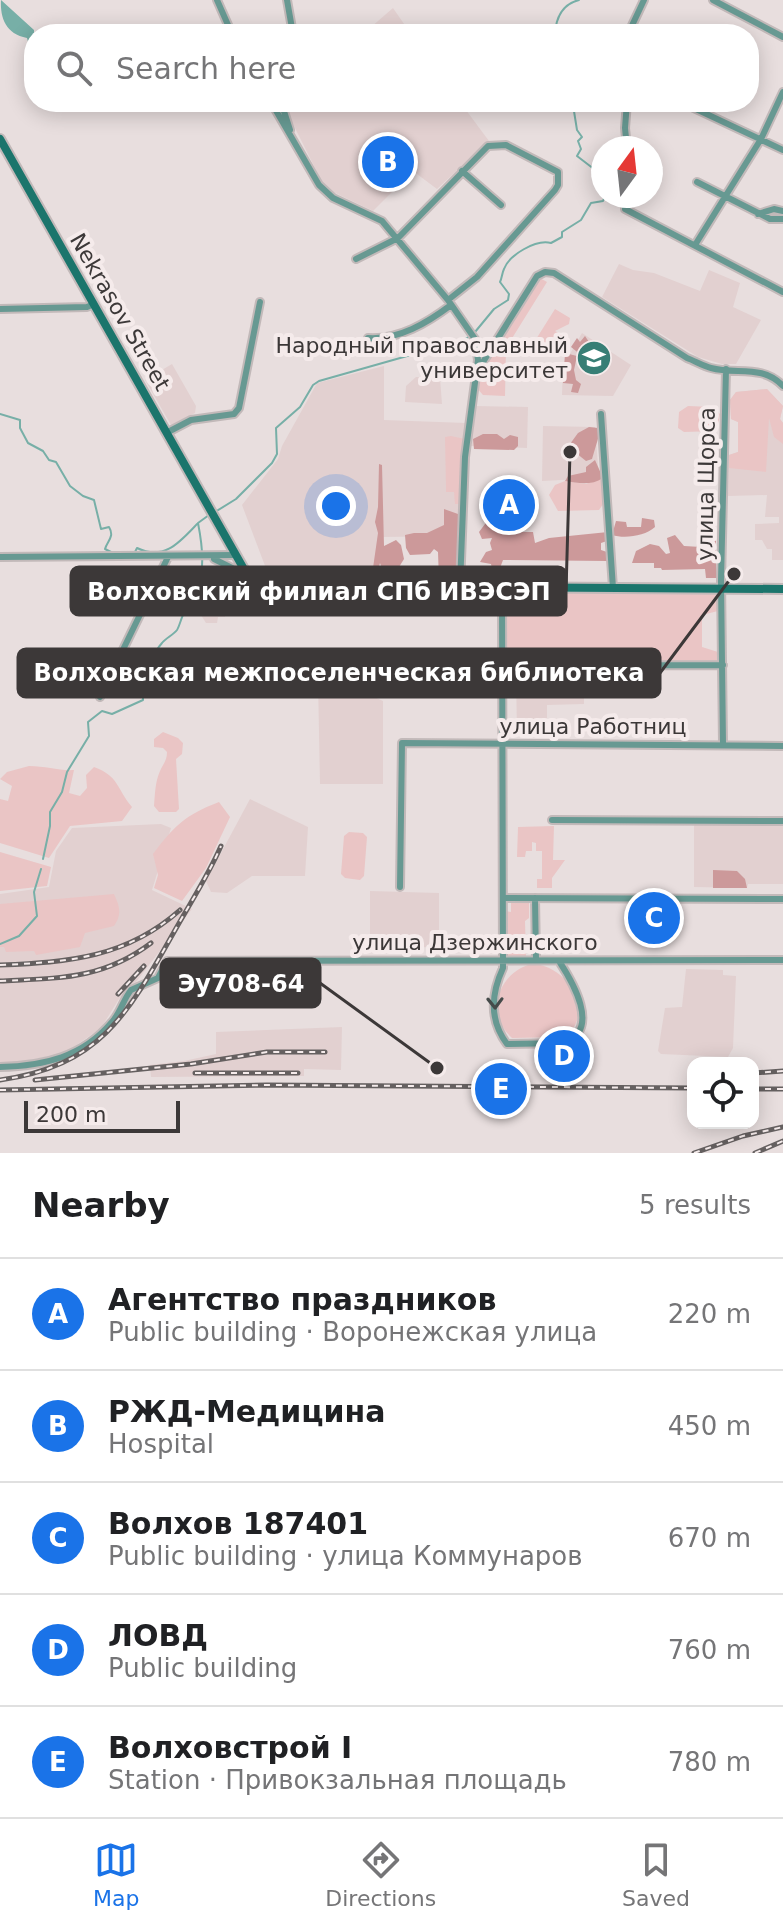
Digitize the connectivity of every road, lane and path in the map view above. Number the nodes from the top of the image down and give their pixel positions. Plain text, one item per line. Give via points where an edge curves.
1 (217, 0) edge
2 (287, 0) edge
3 (644, 0) edge
4 (713, 0) edge
5 (228, 24) edge
6 (291, 24) edge
7 (633, 24) edge
8 (758, 24) edge
9 (759, 24) edge
10 (783, 37) edge
11 (783, 92) edge
12 (277, 112) edge
13 (285, 112) edge
14 (626, 112) edge
15 (703, 112) edge
16 (626, 136) edge
17 (0, 139) edge
18 (761, 139) junction
19 (297, 147) junction
20 (783, 150) edge
21 (462, 171) junction
22 (697, 182) dead end
23 (726, 197) junction
24 (501, 205) dead end
25 (625, 208) edge
26 (783, 211) edge
27 (758, 214) junction
28 (783, 219) edge
29 (398, 238) junction
30 (695, 245) junction
31 (356, 259) dead end
32 (782, 289) edge
33 (260, 302) dead end
34 (450, 302) junction
35 (94, 304) junction
36 (0, 309) edge
37 (368, 338) dead end
38 (726, 369) junction
39 (476, 373) junction
40 (783, 386) edge
41 (601, 414) dead end
42 (168, 432) junction
43 (237, 555) junction
44 (0, 557) edge
45 (168, 557) junction
46 (210, 557) junction
47 (251, 578) junction
48 (460, 586) junction
49 (502, 588) junction
50 (613, 588) junction
51 (721, 588) junction
52 (783, 589) edge
53 (723, 665) junction
54 (502, 666) junction
55 (100, 697) dead end
56 (502, 743) junction
57 (723, 744) junction
58 (783, 746) edge
59 (552, 820) dead end
60 (783, 821) edge
61 (400, 887) dead end
62 (503, 898) junction
63 (535, 898) junction
64 (783, 899) edge
65 (503, 960) junction
66 (536, 960) junction
67 (783, 960) edge
68 (559, 961) junction
69 (0, 1067) edge

1 - 5 street
2 - 6 street
3 - 7 street
4 - 8 street
9 - 10 street
11 - 18 street
12 - 19 street
13 - 19 street
14 - 16 street
15 - 18 street
17 - 35 main road, Nekrasov Street
18 - 20 street
18 - 23 street
19 - 29 street via 327,194 382,221
21 - 24 street
21 - 29 street
21 - 34 street via 488,146 506,145 558,172 558,185
22 - 23 street
23 - 27 street
23 - 30 street
25 - 30 street
26 - 27 street
27 - 28 street
29 - 31 street
29 - 34 street
30 - 32 street
33 - 42 street via 239,408 234,414 191,420
34 - 37 street via 415,328
34 - 39 street via 475,339
35 - 36 street
35 - 42 main road, Nekrasov Street
38 - 39 street via 687,358 545,272 537,276
38 - 40 street via 768,374
38 - 51 street, улица Щорса
39 - 48 street via 465,457
41 - 50 street
42 - 43 main road, Nekrasov Street
43 - 46 street
43 - 47 main road
44 - 45 street
45 - 46 street
45 - 55 street
46 - 47 street
47 - 48 main road via 279,585
48 - 49 main road
49 - 50 main road
49 - 54 street
50 - 51 main road
51 - 52 main road
51 - 53 street, улица Щорса
53 - 54 street
53 - 57 street, улица Щорса
54 - 56 street
56 - 57 street, улица Работниц
56 - 61 street, улица Работниц via 402,743
56 - 62 street
57 - 58 street, улица Работниц
59 - 60 street
62 - 63 street
62 - 65 street
63 - 64 street
63 - 66 street
65 - 66 street, улица Дзержинского
65 -> 68 street via 492,996 497,1031 507,1044 568,1042 578,1031 578,992
65 - 69 street, улица Дзержинского via 167,961 158,978 131,990 99,1036 73,1054 49,1063
66 - 68 street, улица Дзержинского
67 - 68 street, улица Дзержинского

